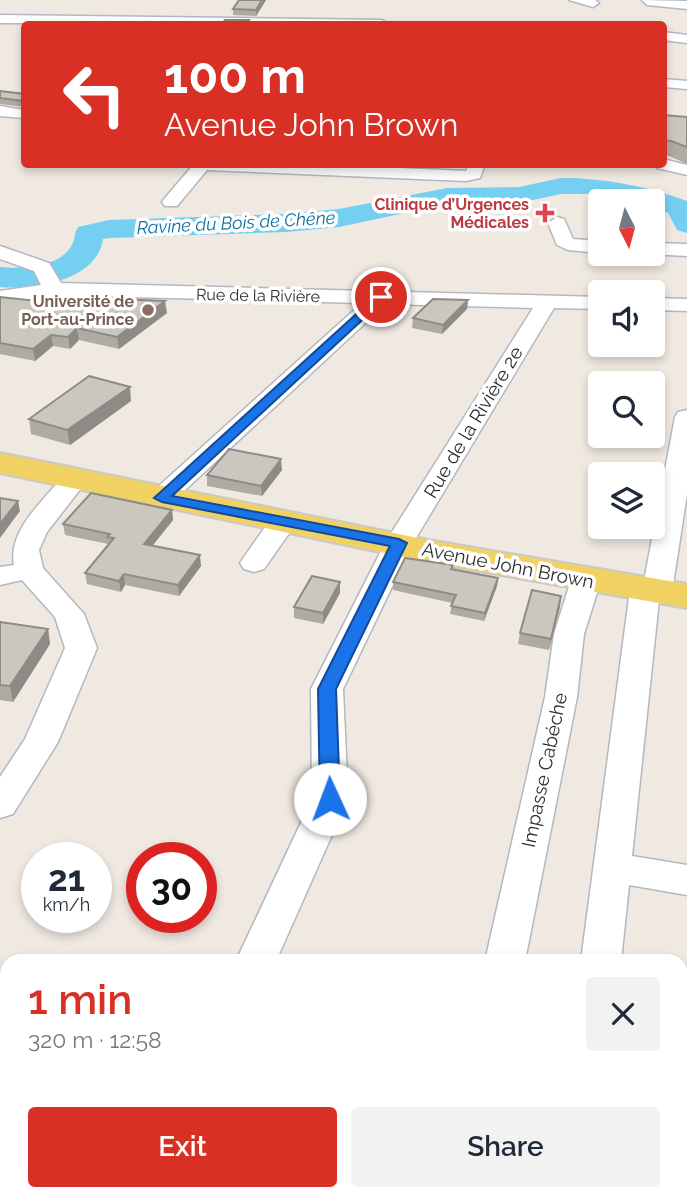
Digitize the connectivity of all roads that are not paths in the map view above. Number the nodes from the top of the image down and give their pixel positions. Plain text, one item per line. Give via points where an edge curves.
1 (575, 0) edge
2 (647, 1) edge
3 (593, 2) dead end
4 (687, 5) edge
5 (27, 6) dead end
6 (232, 7) edge
7 (277, 16) edge
8 (3, 20) edge
9 (35, 21) edge
10 (102, 21) edge
11 (343, 21) edge
12 (667, 36) edge
13 (687, 39) edge
14 (667, 83) edge
15 (687, 85) edge
16 (0, 111) edge
17 (21, 114) edge
18 (667, 165) edge
19 (200, 168) edge
20 (275, 168) edge
21 (476, 168) edge
22 (687, 170) edge
23 (172, 202) dead end
24 (557, 223) dead end
25 (588, 246) edge
26 (665, 249) edge
27 (687, 250) edge
28 (0, 252) edge
29 (48, 277) junction
30 (381, 297) junction
31 (0, 298) edge
32 (547, 302) junction
33 (588, 303) edge
34 (665, 304) edge
35 (687, 305) edge
36 (687, 417) edge
37 (0, 463) edge
38 (76, 478) junction
39 (162, 498) junction
40 (283, 522) junction
41 (399, 543) junction
42 (254, 563) dead end
43 (15, 573) edge
44 (586, 580) junction
45 (663, 593) edge
46 (0, 805) edge
47 (613, 867) junction
48 (687, 880) edge
49 (259, 954) edge
50 (506, 954) edge
51 (602, 954) edge

1 - 3 street
2 - 4 street
5 - 8 street
6 - 7 street
7 - 10 street
7 - 11 street
8 - 9 street
12 - 13 street
14 - 15 street
16 - 17 street
18 - 22 street
19 - 23 street
20 - 21 street via 466,176 474,174
24 - 25 street via 564,242
26 - 27 street
28 - 29 street
29 - 30 street, Rue de la Rivière
29 - 31 street, Rue de la Rivière
30 - 32 street, Rue de la Rivière
30 - 39 street
32 - 33 street, Rue de la Rivière
32 - 41 street, Rue de la Rivière 2e
34 - 35 street
36 - 45 street
37 - 38 main road, Avenue John Brown
38 - 39 main road, Avenue John Brown
38 - 43 street via 34,530
39 - 40 main road, Avenue John Brown
40 - 41 main road, Avenue John Brown
40 - 42 street
41 - 44 main road, Avenue John Brown
41 - 49 street, Rue de la Rivière 2e via 327,689 330,799
43 - 46 street via 69,614 81,648 41,742
44 - 45 main road, Avenue John Brown
44 - 50 street, Impasse Cabéche via 569,634 561,697
45 - 47 street
47 - 48 street
47 - 51 street

